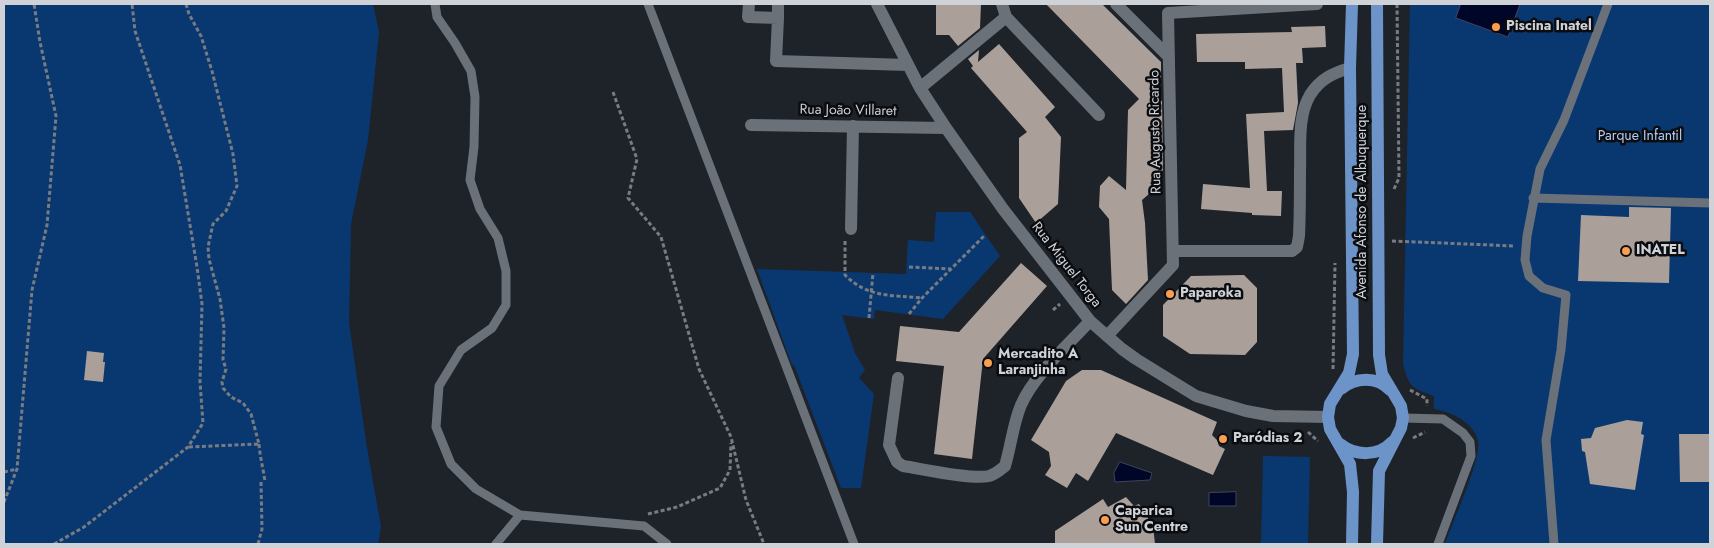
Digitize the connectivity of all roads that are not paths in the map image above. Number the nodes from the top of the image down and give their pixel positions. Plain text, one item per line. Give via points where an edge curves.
1 (435, 4) edge
2 (648, 4) edge
3 (749, 4) edge
4 (778, 4) edge
5 (877, 4) edge
6 (1002, 4) edge
7 (1116, 4) edge
8 (1318, 4) edge
9 (1352, 4) edge
10 (1377, 4) edge
11 (1608, 4) edge
12 (1006, 17) junction
13 (778, 18) junction
14 (1169, 57) junction
15 (908, 65) junction
16 (1350, 68) junction
17 (920, 88) junction
18 (1099, 115) dead end
19 (751, 125) dead end
20 (853, 126) junction
21 (946, 128) junction
22 (1533, 198) junction
23 (1710, 203) edge
24 (851, 229) road end
25 (1173, 250) junction
26 (1090, 321) junction
27 (1108, 336) junction
28 (898, 378) dead end
29 (1337, 393) junction
30 (1396, 395) junction
31 (1328, 417) junction
32 (1402, 418) junction
33 (1396, 437) junction
34 (1336, 440) junction
35 (520, 515) junction
36 (496, 544) edge
37 (667, 544) edge
38 (854, 544) edge
39 (1352, 544) edge
40 (1377, 544) edge
41 (1438, 544) edge
42 (1554, 544) edge

1 - 35 lane via 437,17 472,71 475,97 470,180 480,209 498,238 506,271 506,305 492,328 460,350 438,386 436,427 451,464 476,490
2 - 38 lane
3 - 13 street via 748,16
4 - 13 street
5 - 15 street, Rua Miguel Torga
6 - 12 street
7 - 14 street
8 - 14 street, Rua Augusto Ricardo via 1168,14
9 - 16 main road, Avenida Afonso de Albuquerque
10 - 30 main road, Avenida Afonso de Albuquerque via 1379,355 1382,374
11 - 22 lane via 1564,120 1540,169
12 - 17 street
12 - 18 street
13 - 15 street via 776,61
14 - 25 street, Rua Augusto Ricardo
15 - 17 street, Rua Miguel Torga
16 - 25 street via 1330,75 1319,84 1305,108 1301,128 1297,247 1292,251
16 - 29 main road, Avenida Afonso de Albuquerque via 1353,354 1349,373
17 - 21 street, Rua Miguel Torga
19 - 20 street, Rua João Villaret
20 - 21 street, Rua João Villaret
20 - 24 street
21 - 26 street, Rua Miguel Torga via 1003,209
22 - 23 lane
22 - 42 lane via 1525,260 1529,276 1543,288 1566,295 1561,350 1546,440
25 - 27 street, Rua Augusto Ricardo via 1173,265
26 - 27 street, Rua Miguel Torga
26 - 28 street via 1027,393 1020,407 1005,466 988,476 903,466 898,462 889,445
27 - 31 street, Rua Miguel Torga via 1136,359 1196,396 1273,416
29 - 30 main road via 1346,384 1367,379 1377,381
29 - 31 main road, Avenida Afonso de Albuquerque via 1330,404
30 - 32 main road, Avenida Afonso de Albuquerque
31 - 34 main road
32 - 33 main road
32 - 41 lane via 1443,419 1470,442 1471,456
33 - 34 main road via 1380,451 1369,454 1346,449
33 - 40 main road via 1378,476
34 - 39 main road via 1350,464
35 - 36 lane
35 - 37 lane via 644,526

